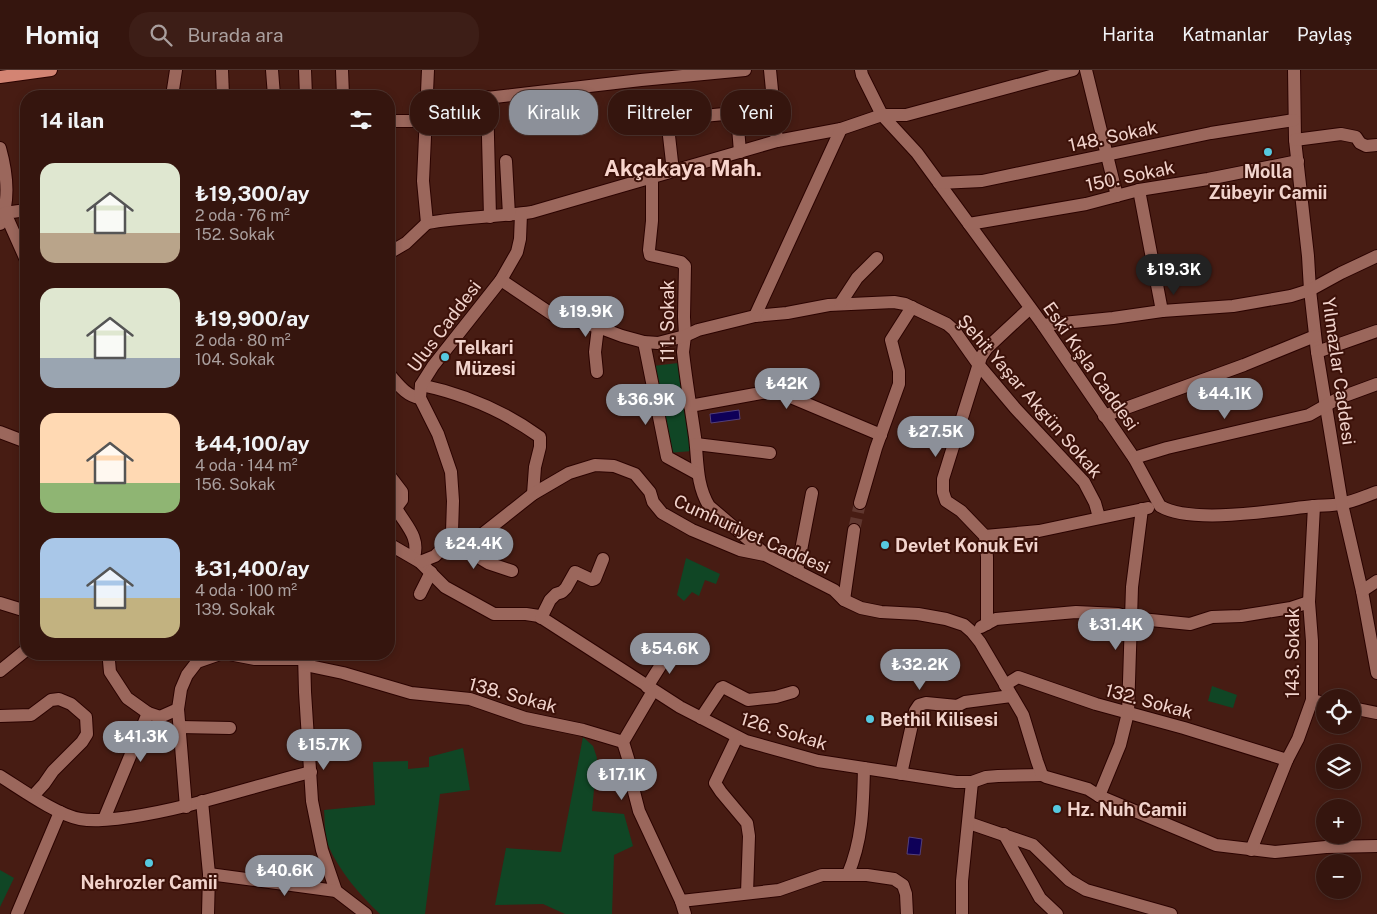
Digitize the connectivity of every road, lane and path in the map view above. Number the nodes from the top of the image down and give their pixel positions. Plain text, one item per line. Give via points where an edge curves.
1 (51, 70) edge
2 (176, 70) edge
3 (222, 70) edge
4 (272, 70) edge
5 (305, 70) edge
6 (342, 70) edge
7 (428, 70) edge
8 (745, 70) edge
9 (770, 70) edge
10 (860, 70) edge
11 (1073, 70) edge
12 (1086, 70) edge
13 (1294, 70) edge
14 (0, 77) edge
15 (173, 90) edge
16 (223, 90) edge
17 (274, 90) edge
18 (306, 90) edge
19 (343, 90) edge
20 (427, 90) edge
21 (499, 96) edge
22 (882, 115) junction
23 (1294, 120) junction
24 (395, 121) edge
25 (410, 121) edge
26 (841, 129) junction
27 (425, 135) edge
28 (488, 135) edge
29 (1295, 140) junction
30 (777, 142) junction
31 (1377, 145) edge
32 (0, 148) edge
33 (740, 152) junction
34 (1106, 156) junction
35 (506, 161) dead end
36 (1298, 161) junction
37 (674, 170) junction
38 (652, 176) junction
39 (939, 183) junction
40 (1139, 190) junction
41 (1117, 196) junction
42 (20, 212) edge
43 (515, 214) junction
44 (490, 217) junction
45 (2, 219) edge
46 (427, 223) junction
47 (969, 224) junction
48 (395, 249) edge
49 (20, 250) edge
50 (1377, 256) edge
51 (877, 258) dead end
52 (501, 280) junction
53 (1310, 290) junction
54 (840, 304) junction
55 (912, 308) junction
56 (1030, 308) junction
57 (1162, 311) junction
58 (755, 316) junction
59 (1043, 325) junction
60 (598, 327) junction
61 (1377, 330) edge
62 (685, 336) junction
63 (1315, 336) junction
64 (644, 342) junction
65 (1317, 352) junction
66 (978, 364) junction
67 (597, 372) dead end
68 (395, 380) edge
69 (1377, 384) edge
70 (420, 391) junction
71 (690, 406) junction
72 (1326, 406) junction
73 (1104, 416) junction
74 (0, 432) edge
75 (881, 435) junction
76 (20, 440) edge
77 (696, 444) junction
78 (770, 453) dead end
79 (1134, 458) junction
80 (698, 474) junction
81 (395, 483) edge
82 (1377, 492) edge
83 (812, 493) dead end
84 (533, 494) junction
85 (860, 503) tunnel mouth
86 (1342, 504) junction
87 (1160, 506) junction
88 (1314, 506) junction
89 (1142, 509) junction
90 (1099, 517) junction
91 (854, 530) tunnel mouth
92 (985, 536) junction
93 (449, 539) junction
94 (395, 547) edge
95 (462, 547) junction
96 (765, 555) junction
97 (602, 559) dead end
98 (417, 560) junction
99 (512, 571) dead end
100 (797, 571) junction
101 (431, 572) junction
102 (1377, 581) edge
103 (1362, 591) junction
104 (420, 594) dead end
105 (844, 600) junction
106 (1309, 602) junction
107 (0, 603) edge
108 (20, 609) edge
109 (541, 618) junction
110 (1131, 618) junction
111 (987, 624) junction
112 (972, 632) junction
113 (671, 649) dead end
114 (20, 655) edge
115 (202, 660) edge
116 (305, 660) edge
117 (308, 660) edge
118 (109, 662) dead end
119 (1376, 666) edge
120 (0, 671) edge
121 (650, 689) junction
122 (1008, 691) junction
123 (793, 692) dead end
124 (1312, 700) junction
125 (1316, 701) edge
126 (178, 709) junction
127 (1361, 710) edge
128 (148, 713) junction
129 (1128, 713) junction
130 (1377, 713) edge
131 (0, 716) edge
132 (701, 718) junction
133 (180, 726) junction
134 (230, 728) dead end
135 (737, 737) junction
136 (624, 742) junction
137 (1287, 760) junction
138 (864, 768) junction
139 (311, 772) junction
140 (901, 774) junction
141 (1042, 775) junction
142 (0, 776) edge
143 (972, 782) junction
144 (33, 796) junction
145 (1099, 796) junction
146 (202, 801) junction
147 (186, 807) junction
148 (60, 812) junction
149 (104, 819) junction
150 (969, 823) junction
151 (1004, 834) junction
152 (1377, 846) edge
153 (1251, 850) junction
154 (208, 874) junction
155 (848, 874) junction
156 (336, 891) junction
157 (748, 893) junction
158 (681, 901) junction
159 (17, 914) edge
160 (208, 914) edge
161 (366, 914) edge
162 (685, 914) edge
163 (906, 914) edge
164 (962, 914) edge
165 (1057, 914) edge
166 (1171, 914) edge

1 - 14 main road
2 - 15 street
3 - 16 street
4 - 17 street
5 - 18 street
6 - 19 street
7 - 20 street
8 - 21 street
9 - 30 street
10 - 22 street, Eski Kışla Caddesi
11 - 22 street via 906,115
12 - 34 street
13 - 23 street, Yılmazlar Caddesi
22 - 26 street
22 - 39 street, Eski Kışla Caddesi
23 - 29 street, Yılmazlar Caddesi
23 - 34 street, 148. Sokak via 1211,133
24 - 25 street
26 - 30 street
26 - 58 street
27 - 46 street via 423,181
28 - 44 street
29 - 31 street via 1342,134 1356,138 1366,146
29 - 36 street, Yılmazlar Caddesi
30 - 33 street
32 - 45 street via 5,169
33 - 37 street
33 - 37 street via 735,113 671,118 668,127
34 - 39 street, 148. Sokak via 982,181
34 - 41 street
35 - 43 street, Ulus Caddesi
36 - 40 street, 150. Sokak
36 - 53 street, Yılmazlar Caddesi
37 - 38 street
38 - 43 street via 546,208
38 - 62 street, 111. Sokak via 650,255 684,264
39 - 47 street, Eski Kışla Caddesi
40 - 41 street, 150. Sokak
40 - 57 street
41 - 47 street, 150. Sokak
42 - 45 street
43 - 44 street
43 - 52 street, Ulus Caddesi via 520,239 517,252
44 - 46 street
45 - 49 street
46 - 48 street
47 - 56 street, Eski Kışla Caddesi
50 - 53 street
51 - 54 street via 857,278
52 - 60 street via 553,315
52 - 70 street, Ulus Caddesi via 433,366
53 - 57 street via 1233,306
53 - 63 street, Yılmazlar Caddesi
54 - 55 street, Şehit Yaşar Akgün Sokak via 894,302
54 - 58 street, Şehit Yaşar Akgün Sokak
55 - 66 street, Şehit Yaşar Akgün Sokak via 947,324
55 - 75 street via 891,340 899,370 899,384
56 - 59 street, Eski Kışla Caddesi
56 - 66 street via 987,348
57 - 59 street
58 - 62 street, Şehit Yaşar Akgün Sokak
59 - 73 street, Eski Kışla Caddesi
60 - 64 street
60 - 67 street
61 - 65 street
62 - 64 street, Şehit Yaşar Akgün Sokak via 658,343
62 - 71 street, 111. Sokak via 683,352
63 - 65 street, Yılmazlar Caddesi
63 - 73 street
64 - 80 street via 666,457
65 - 72 street, Yılmazlar Caddesi
66 - 90 street, Şehit Yaşar Akgün Sokak via 1084,482
66 - 92 street via 943,479 943,492 946,501 961,511
68 - 70 street via 413,397
69 - 72 street
70 - 84 street via 448,391 487,406 540,437
70 - 93 street, Ulus Caddesi via 451,472 452,532
71 - 75 street via 761,392 781,393
71 - 77 street, 111. Sokak
72 - 79 street via 1309,415
72 - 86 street, Yılmazlar Caddesi
73 - 79 street, Eski Kışla Caddesi
74 - 76 street
75 - 85 street
77 - 78 street
77 - 80 street, 111. Sokak
79 - 87 street, Eski Kışla Caddesi
80 - 96 street, 111. Sokak via 710,506
81 - 98 street via 402,492 402,500 396,508 414,536
82 - 86 street
83 - 100 street
84 - 95 street, Cumhuriyet Caddesi
84 - 96 street, Cumhuriyet Caddesi via 569,473 595,466 614,466 635,474 650,492 658,509 668,517 736,548
86 - 88 street
86 - 103 street, Yılmazlar Caddesi
87 - 88 street via 1198,515
87 - 89 street
88 - 106 street, 143. Sokak
89 - 90 street
89 - 110 street
90 - 92 street via 1039,531
91 - 105 street
92 - 111 street
93 - 95 street
93 - 98 street via 435,556
94 - 98 street, 126. Sokak
95 - 99 street via 488,563
96 - 100 street, Cumhuriyet Caddesi
97 - 109 street via 596,579 575,572 566,588 550,600
98 - 101 street, 126. Sokak
100 - 105 street, Cumhuriyet Caddesi via 834,590
101 - 104 street
101 - 109 street, 126. Sokak via 445,587 494,614 526,614
102 - 103 street
103 - 119 street, Yılmazlar Caddesi
105 - 112 street, Cumhuriyet Caddesi via 881,612 946,619 964,625
106 - 110 street via 1241,616 1212,617 1190,624
106 - 124 street, 143. Sokak
107 - 108 street
109 - 121 street, 126. Sokak
110 - 111 street via 1118,614 1076,612 996,619
110 - 129 street
111 - 112 street
112 - 122 street
113 - 121 street
114 - 120 street
115 - 126 street via 196,662 187,675
116 - 139 street
117 - 136 street, 138. Sokak via 411,693 470,699 526,718
118 - 128 street via 110,672 127,698
121 - 132 street, 126. Sokak
121 - 136 street
122 - 129 street, 132. Sokak via 1018,677
122 - 140 street, 132. Sokak via 957,706 919,705
122 - 141 street via 1023,715
123 - 132 street via 748,700 724,687
124 - 125 street
124 - 137 street, 143. Sokak
126 - 128 street via 160,717
126 - 133 street
127 - 130 street
128 - 149 street
129 - 137 street, 132. Sokak
129 - 145 street via 1120,745
131 - 144 street via 31,715 51,700 59,699 72,704 86,717 87,734 82,742
132 - 135 street, 126. Sokak
133 - 134 street
133 - 147 street
135 - 138 street, 126. Sokak via 818,761
135 - 157 street via 715,783 747,823
136 - 158 street via 632,768 638,811
137 - 153 street, 143. Sokak
138 - 140 street, 126. Sokak
138 - 155 street via 862,821 856,854
139 - 146 street
139 - 156 street via 312,801 322,850
140 - 143 street, 126. Sokak
141 - 143 street, 126. Sokak via 998,776
141 - 145 street via 1088,789
142 - 144 street
143 - 150 street
144 - 148 street
145 - 153 street via 1216,845
146 - 147 street
146 - 154 street
147 - 149 street
148 - 149 street via 79,819
148 - 159 street
150 - 151 street
150 - 164 street via 962,881
151 - 165 street via 1040,898
151 - 166 street via 1033,845 1069,880 1086,890
152 - 153 street via 1275,852
154 - 156 street
154 - 160 street
155 - 157 street via 822,875 779,890
155 - 163 street via 880,875 903,885
156 - 161 street
157 - 158 street
158 - 162 street

